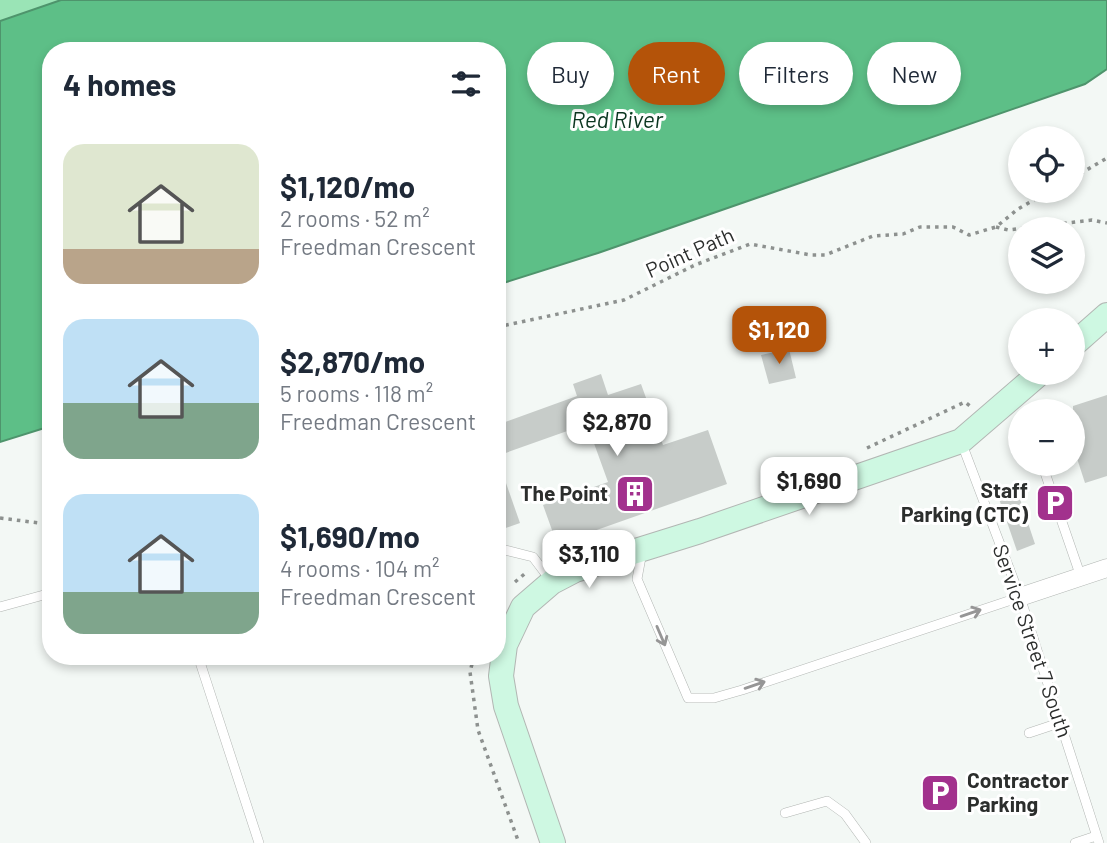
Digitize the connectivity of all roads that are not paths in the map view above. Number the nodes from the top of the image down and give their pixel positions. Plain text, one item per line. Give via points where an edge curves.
1 (1107, 315) edge
2 (1085, 334) edge
3 (1026, 385) edge
4 (961, 441) junction
5 (1046, 476) edge
6 (643, 549) junction
7 (506, 550) edge
8 (1107, 568) edge
9 (1081, 577) junction
10 (552, 582) junction
11 (42, 595) edge
12 (1020, 597) junction
13 (0, 607) edge
14 (506, 643) edge
15 (201, 665) edge
16 (502, 665) edge
17 (1059, 723) junction
18 (1029, 733) dead end
19 (785, 813) dead end
20 (1098, 839) edge
21 (259, 843) edge
22 (553, 843) edge
23 (866, 843) edge
24 (1075, 843) edge

1 - 2 street
3 - 4 street
4 - 6 street
4 - 12 lane, Service Street 7 South
5 - 9 lane
6 - 10 street
6 -> 12 lane via 637,579 688,698 714,698 743,690
7 - 10 lane via 533,557
8 - 9 street
9 - 12 street
10 - 14 street via 523,607
11 - 13 lane
12 - 17 lane, Service Street 7 South
15 - 21 lane
16 - 22 street via 506,706
17 - 18 lane
17 - 20 lane, Service Street 7 South
19 - 23 lane via 827,801 845,814
20 - 24 lane

